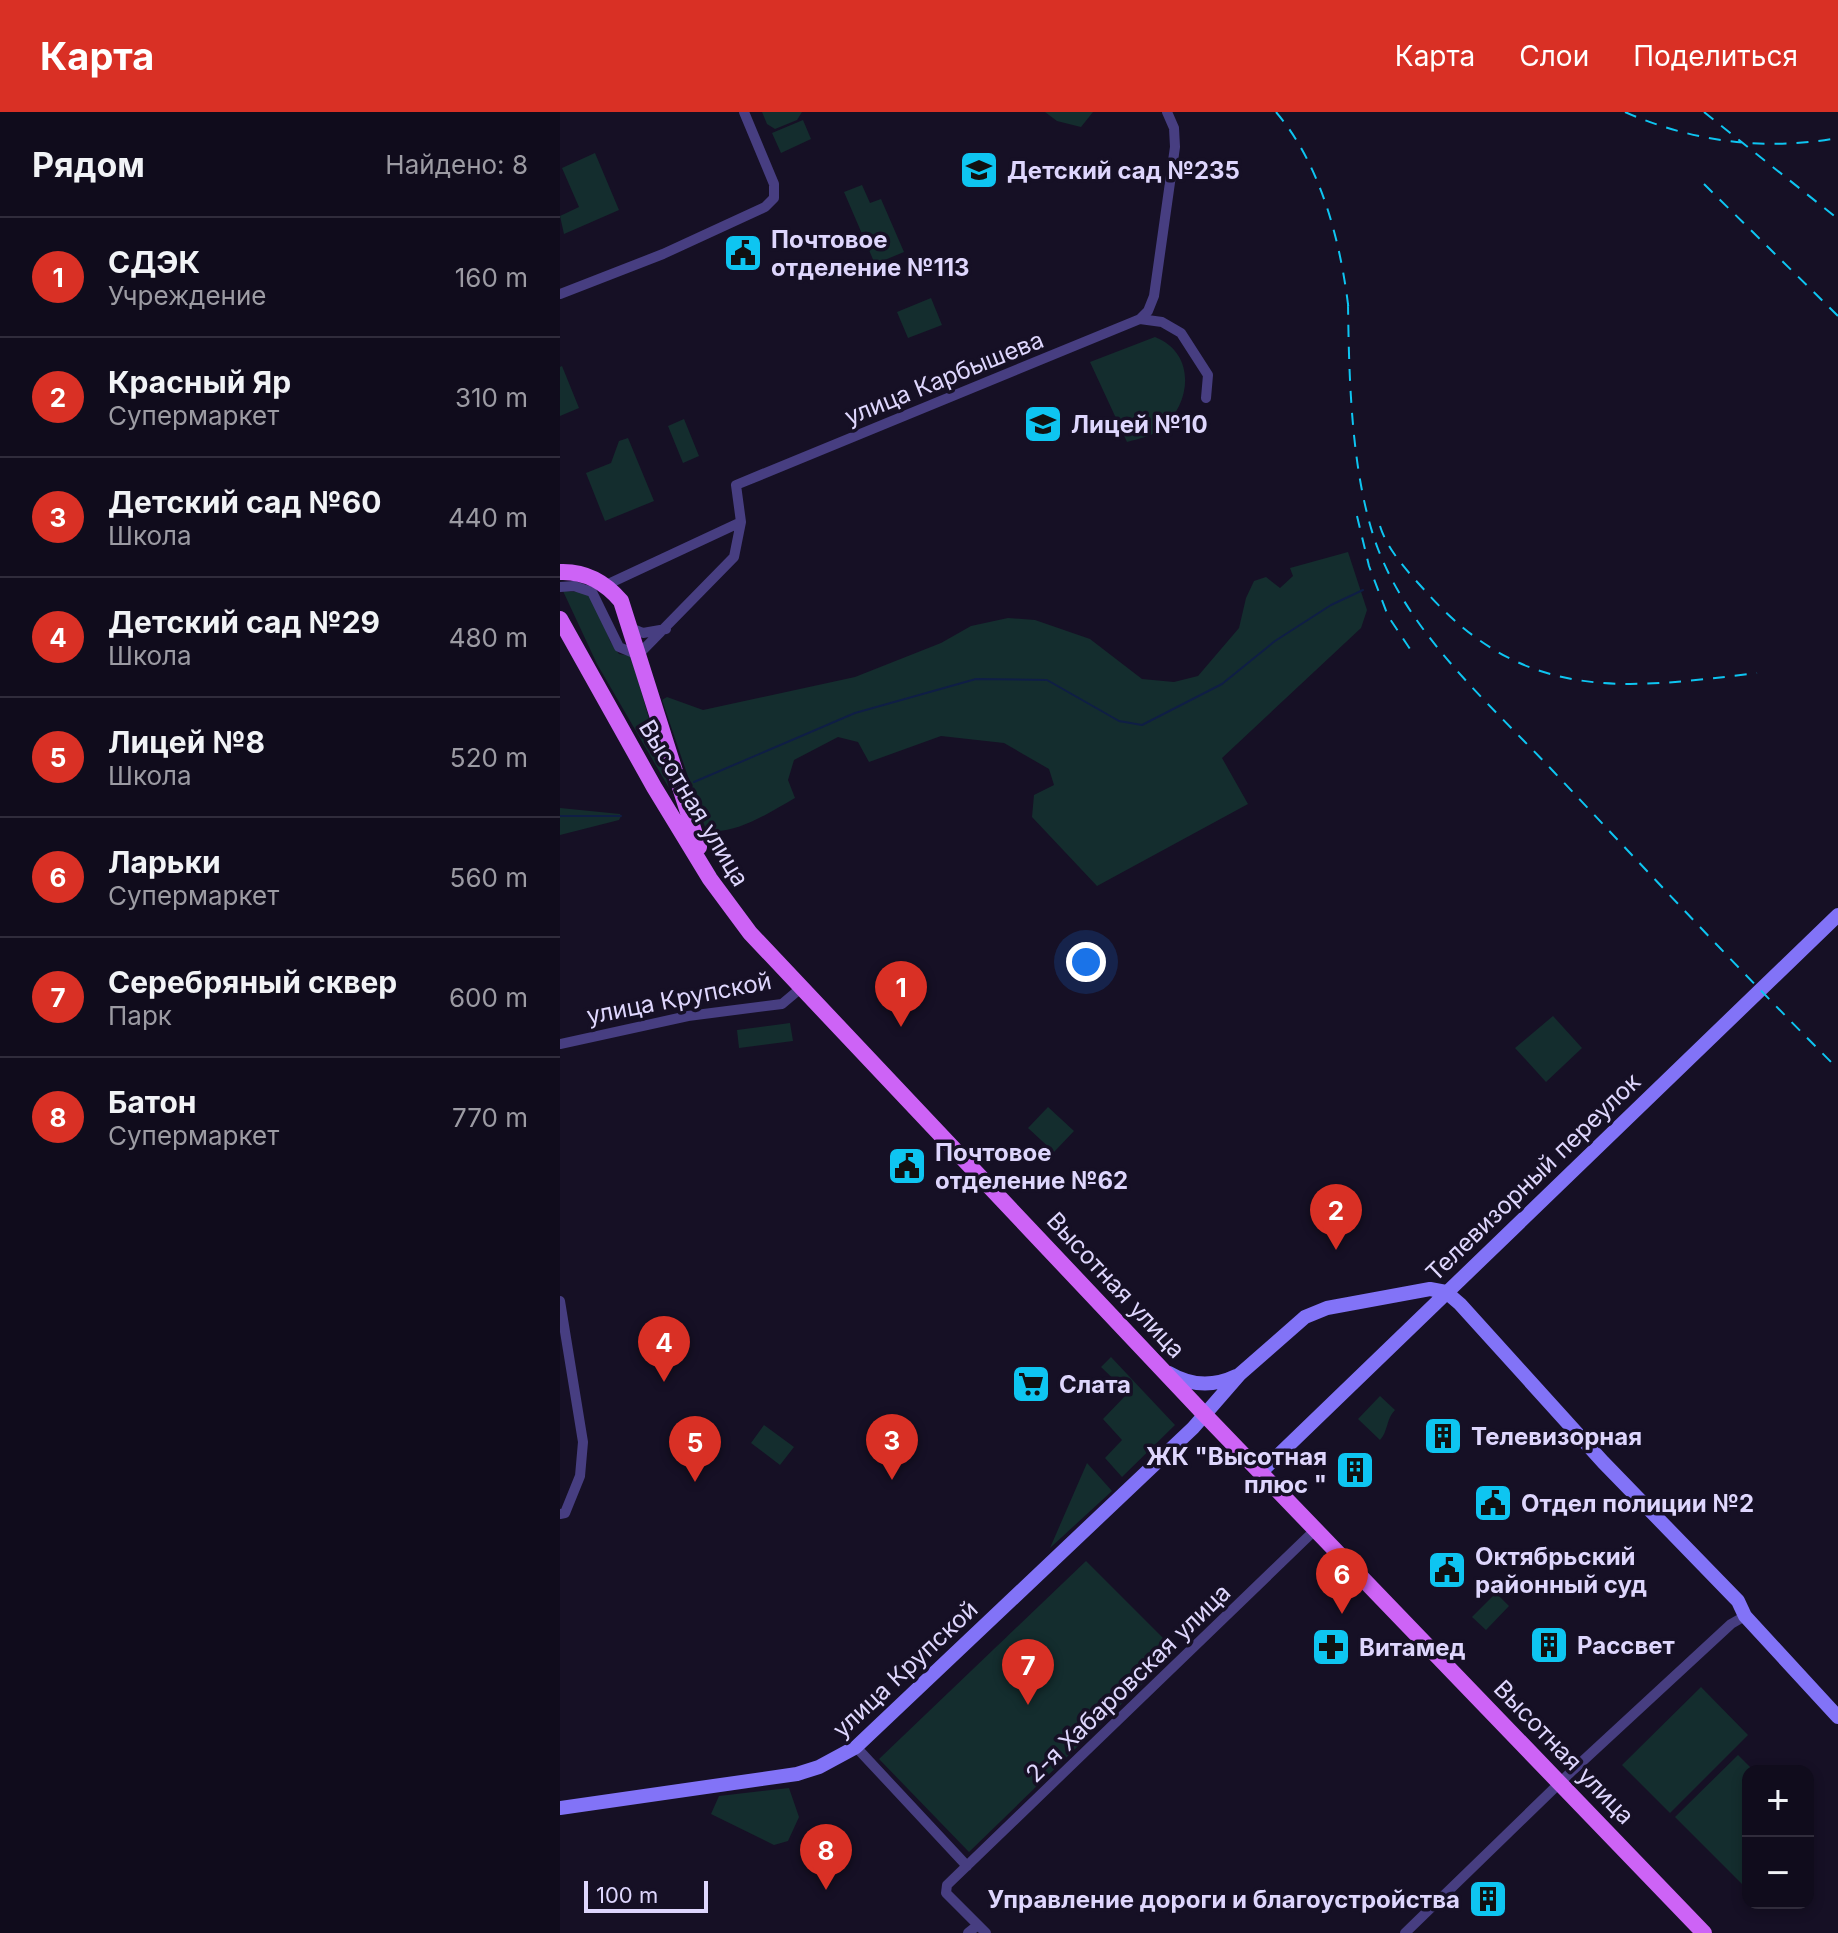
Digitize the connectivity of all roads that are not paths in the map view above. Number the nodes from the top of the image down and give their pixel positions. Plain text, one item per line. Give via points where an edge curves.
1 (744, 112) edge
2 (1167, 112) edge
3 (560, 294) edge
4 (1140, 319) junction
5 (1206, 398) dead end
6 (741, 522) junction
7 (560, 572) edge
8 (606, 585) junction
9 (560, 587) edge
10 (560, 619) edge
11 (631, 628) junction
12 (666, 629) junction
13 (560, 636) edge
14 (577, 651) junction
15 (638, 655) junction
16 (710, 879) junction
17 (1838, 915) edge
18 (801, 988) junction
19 (560, 1044) edge
20 (1446, 1292) junction
21 (560, 1301) edge
22 (1163, 1370) junction
23 (1240, 1374) junction
24 (1205, 1415) junction
25 (1261, 1472) junction
26 (560, 1514) edge
27 (1316, 1529) junction
28 (1745, 1616) junction
29 (1838, 1717) edge
30 (856, 1747) junction
31 (1560, 1783) junction
32 (560, 1808) edge
33 (967, 1866) junction
34 (982, 1929) edge
35 (968, 1933) edge
36 (1405, 1933) edge
37 (1704, 1933) edge

1 - 3 street via 774,184 774,198 765,207
2 - 4 street via 1175,147 1154,296
4 - 5 street via 1162,322 1181,333 1208,375
4 - 6 street, улица Карбышева via 736,485
6 - 8 street
6 - 12 street via 734,557
7 - 8 main road
8 - 11 main road via 621,601
9 - 15 street via 592,592 619,647
10 - 14 main road, Высотная улица
11 - 12 street via 643,633
11 - 15 main road
12 - 15 street
13 - 14 main road
14 - 16 main road, Высотная улица
15 - 16 main road
16 - 18 main road, Высотная улица
17 - 20 street, Телевизорный переулок
18 - 19 street, улица Крупской via 782,1004 688,1016
18 - 22 main road, Высотная улица
20 - 23 street, улица Крупской via 1430,1289 1327,1308 1305,1317
20 - 25 street, Телевизорный переулок
20 - 28 street via 1738,1601
21 - 26 street via 583,1442 580,1476
22 - 23 street via 1193,1383 1219,1383
22 - 24 main road, Высотная улица
23 - 24 street, улица Крупской
24 - 25 main road, Высотная улица
24 - 30 street, улица Крупской
25 - 27 main road, Высотная улица
27 - 31 main road, Высотная улица
27 - 33 street, 2-я Хабаровская улица
28 - 29 street
28 - 31 street
30 - 32 street, улица Крупской via 797,1774
30 - 33 street
31 - 36 street
31 - 37 main road, Высотная улица
33 - 34 street, 2-я Хабаровская улица via 947,1885 946,1893
34 - 35 street

